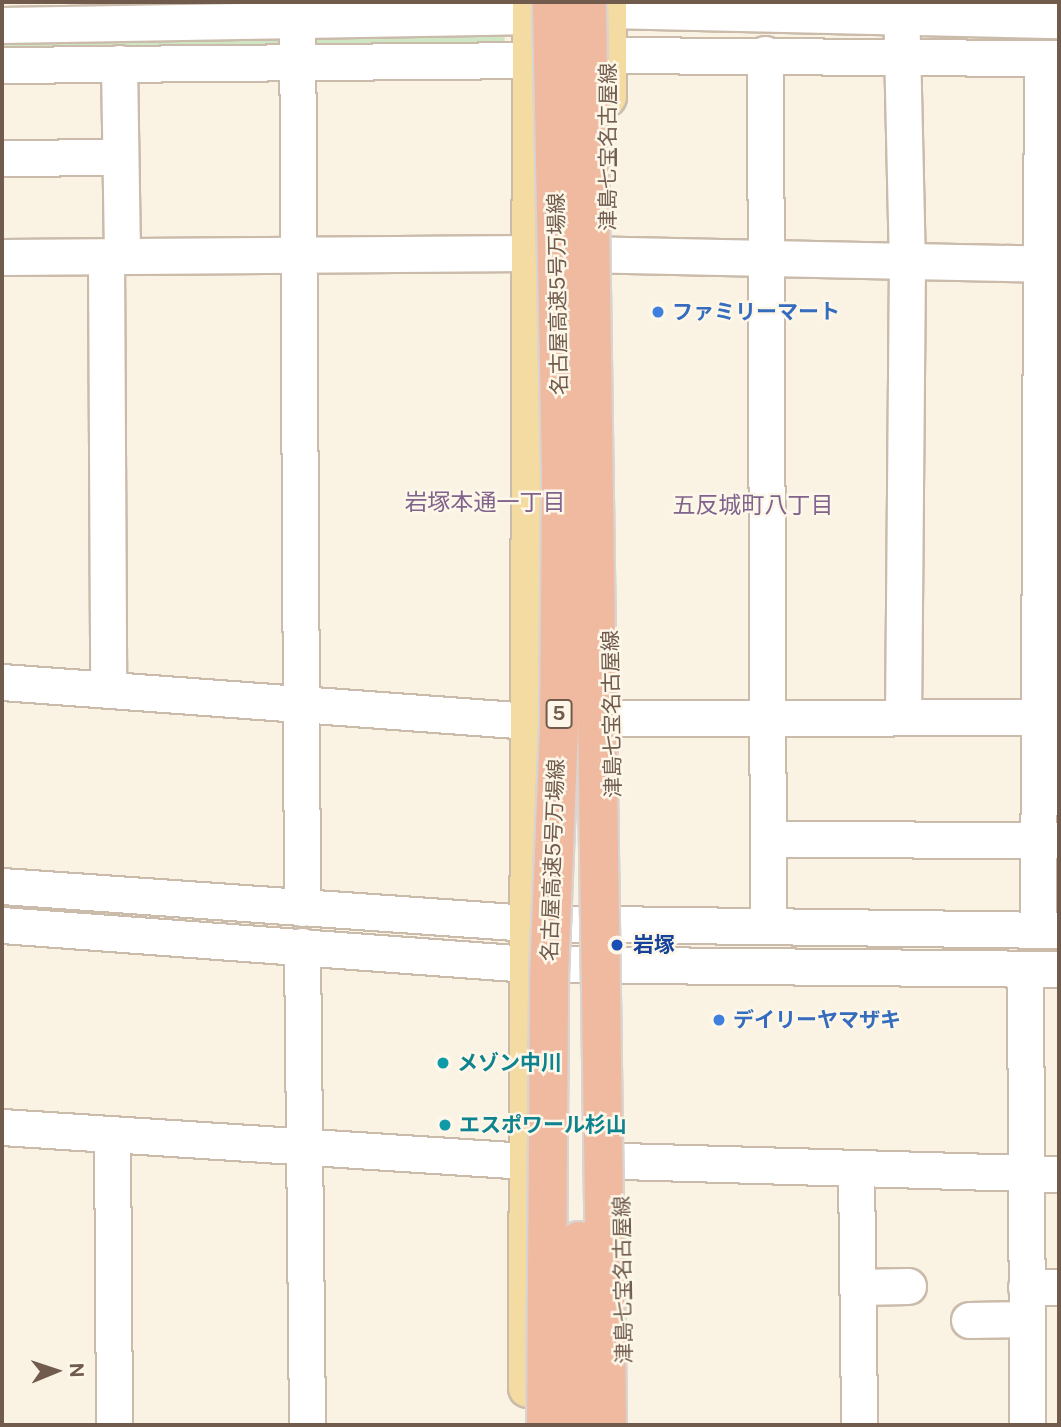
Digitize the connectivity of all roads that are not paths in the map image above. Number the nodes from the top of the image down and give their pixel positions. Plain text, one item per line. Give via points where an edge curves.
1 (600, 5) edge
2 (539, 6) edge
3 (901, 10) edge
4 (297, 11) edge
5 (1059, 20) edge
6 (2, 24) edge
7 (765, 54) junction
8 (607, 55) junction
9 (904, 57) junction
10 (1051, 58) edge
11 (297, 59) junction
12 (533, 60) junction
13 (118, 63) junction
14 (2, 65) edge
15 (120, 157) junction
16 (2, 158) edge
17 (298, 252) junction
18 (532, 253) junction
19 (114, 256) junction
20 (2, 257) edge
21 (609, 257) junction
22 (767, 259) junction
23 (907, 262) junction
24 (1051, 264) edge
25 (2, 682) edge
26 (108, 690) junction
27 (304, 702) junction
28 (1049, 717) edge
29 (768, 718) junction
30 (903, 718) junction
31 (530, 721) junction
32 (603, 723) junction
33 (769, 839) junction
34 (1048, 840) edge
35 (2, 886) edge
36 (302, 908) junction
37 (528, 923) junction
38 (616, 924) junction
39 (2, 925) edge
40 (768, 926) junction
41 (1049, 930) edge
42 (302, 946) junction
43 (528, 964) junction
44 (617, 964) junction
45 (1025, 970) junction
46 (1059, 970) edge
47 (2, 1127) edge
48 (113, 1134) junction
49 (305, 1144) junction
50 (527, 1161) junction
51 (622, 1161) junction
52 (856, 1170) junction
53 (1043, 1173) edge
54 (908, 1284) dead end
55 (858, 1287) junction
56 (1037, 1298) edge
57 (969, 1320) dead end
58 (576, 1422) edge
59 (114, 1425) edge
60 (307, 1425) edge
61 (528, 1425) edge
62 (626, 1425) edge
63 (859, 1425) edge
64 (1027, 1425) edge

1 - 3 street
1 - 8 main road, 津島七宝名古屋線
1 - 32 highway, 名古屋高速5号万場線 / 5, bridge
2 - 4 street
2 - 12 main road
2 - 58 highway, 名古屋高速5号万場線 / 5, bridge via 561,486 559,723 549,977
3 - 5 street
3 - 9 street
4 - 6 street
4 - 11 street
7 - 8 street
7 - 9 street
7 - 22 street
8 - 21 main road, 津島七宝名古屋線
9 - 10 street
9 - 23 street
10 - 24 street
11 - 12 street
11 - 13 street
11 - 17 street
12 - 18 main road
13 - 14 street
13 - 15 street
15 - 16 street
15 - 19 street
17 - 18 street
17 - 19 street
17 - 27 street
18 - 21 street
18 - 31 main road
19 - 20 street
19 - 26 street
21 - 22 street
21 - 32 main road, 津島七宝名古屋線
22 - 23 street
22 - 29 street
23 - 24 street
23 - 30 street
24 - 28 street
25 - 26 street
26 - 27 street
27 - 31 street
27 - 36 street
28 - 30 street
28 - 34 street
29 - 30 street
29 - 32 street
29 - 33 street
31 - 37 main road
32 - 38 main road, 津島七宝名古屋線
32 - 58 highway, 名古屋高速5号万場線 / 5, bridge
33 - 34 street
33 - 40 street
34 - 41 street
35 - 36 street
36 - 37 street
37 - 38 street
37 - 43 main road
38 - 40 street
38 - 44 main road, 津島七宝名古屋線
39 - 42 street
40 - 41 street
42 - 43 street
42 - 49 street
43 - 44 street
43 - 50 main road
44 - 45 street
44 - 51 main road, 津島七宝名古屋線
45 - 46 street
45 - 53 street
47 - 48 street
48 - 49 street
48 - 59 street
49 - 50 street
49 - 60 street
50 - 61 main road
51 - 52 street
51 - 62 main road, 津島七宝名古屋線
52 - 53 street
52 - 55 street
53 - 56 street
54 - 55 street
55 - 63 street
56 - 57 street
56 - 64 street

